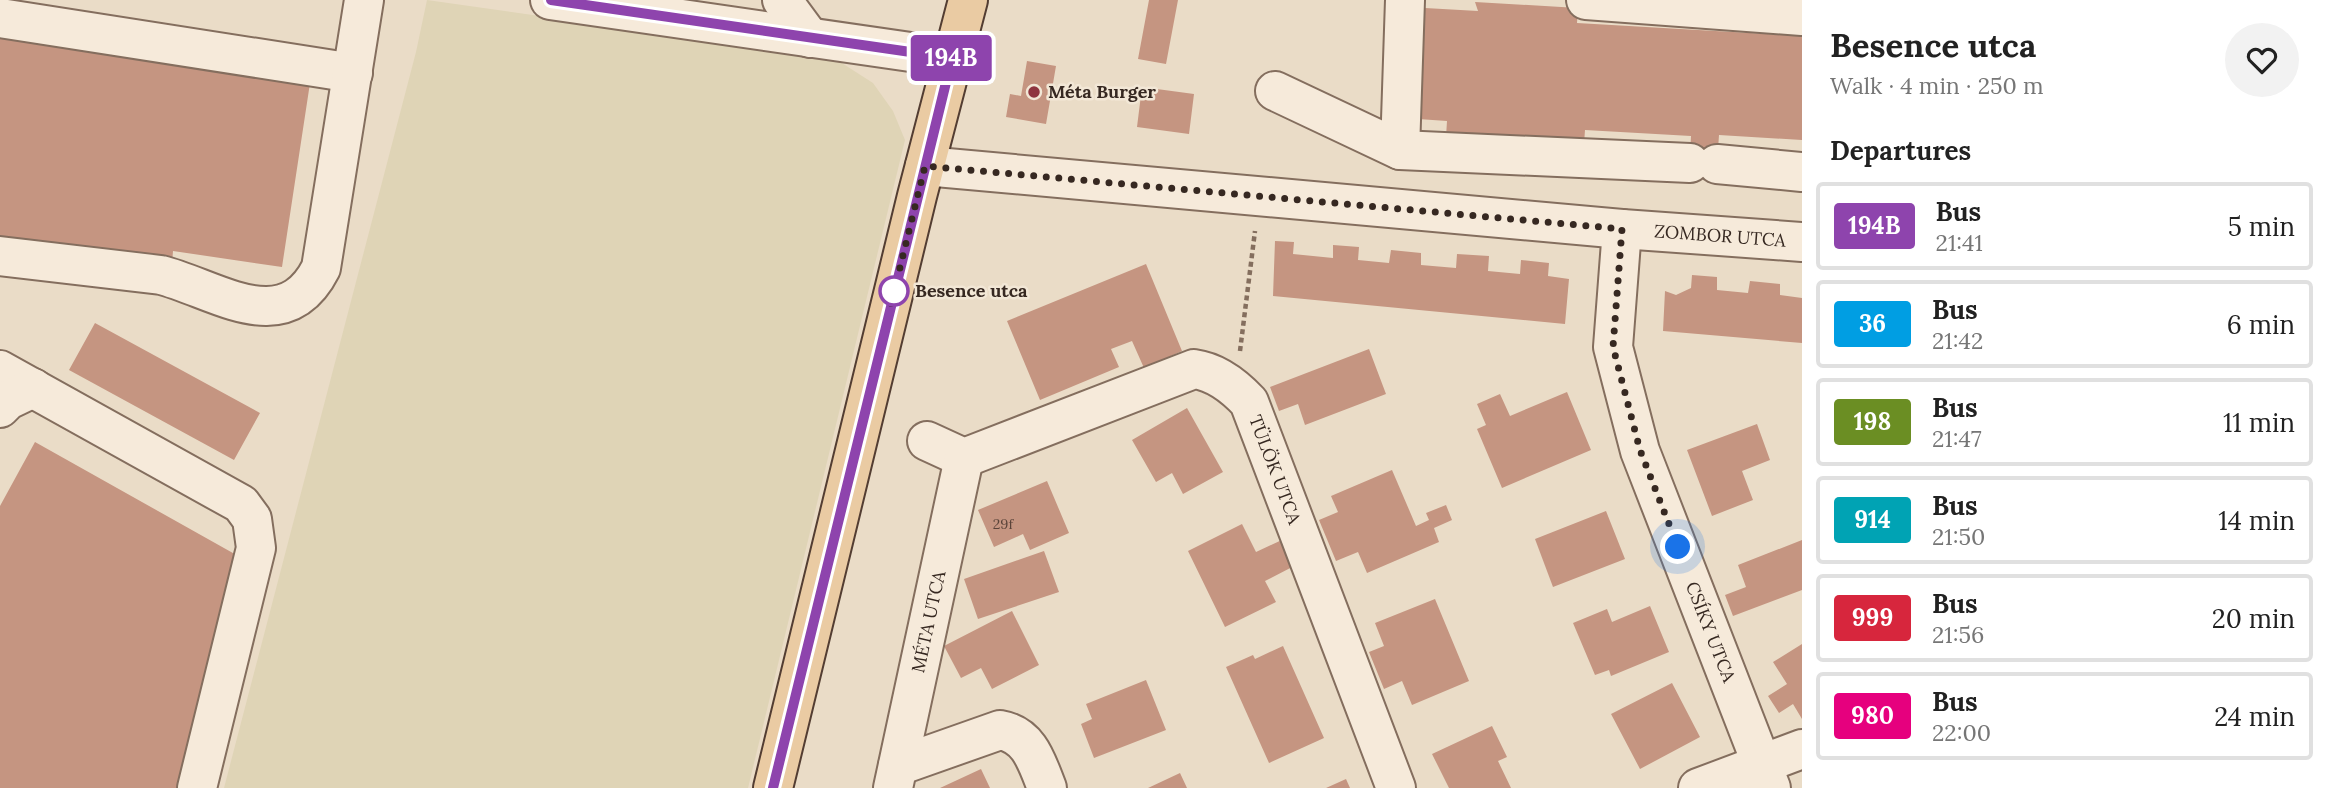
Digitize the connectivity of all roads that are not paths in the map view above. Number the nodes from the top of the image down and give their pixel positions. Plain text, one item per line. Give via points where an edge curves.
1 (365, 0) edge
2 (550, 0) edge
3 (782, 0) edge
4 (968, 0) edge
5 (1405, 0) edge
6 (1586, 0) edge
7 (1802, 16) edge
8 (0, 18) edge
9 (810, 38) junction
10 (952, 58) junction
11 (353, 73) junction
12 (1275, 91) dead end
13 (1400, 150) junction
14 (925, 166) junction
15 (1802, 172) edge
16 (1622, 229) junction
17 (1802, 242) edge
18 (0, 256) edge
19 (0, 370) edge
20 (33, 388) junction
21 (0, 408) edge
22 (927, 441) dead end
23 (964, 458) junction
24 (1802, 748) edge
25 (1767, 776) edge
26 (895, 777) edge
27 (197, 788) edge
28 (773, 788) edge
29 (1047, 788) edge
30 (1396, 788) edge
31 (1698, 788) edge

1 - 11 street
2 - 9 street
3 - 9 street
4 - 10 main road
5 - 13 street
6 - 7 street
8 - 11 street
9 - 10 street
10 - 14 main road
11 - 18 street via 321,268 312,285 294,298 261,308 245,306 161,275
12 - 13 street
13 - 15 street
14 - 16 street, ZOMBOR UTCA
14 - 28 main road
16 - 17 street, ZOMBOR UTCA
16 - 25 street, CSÍKY UTCA via 1613,347 1640,450
19 - 20 street
20 - 21 street
20 - 27 street via 241,504 252,519 256,548
22 - 23 street
23 - 26 street, MÉTA UTCA
23 - 30 street, TÜLÖK UTCA via 1194,369 1234,386 1249,402
24 - 25 street
25 - 31 street
26 - 29 street via 1000,730 1012,732 1026,743

